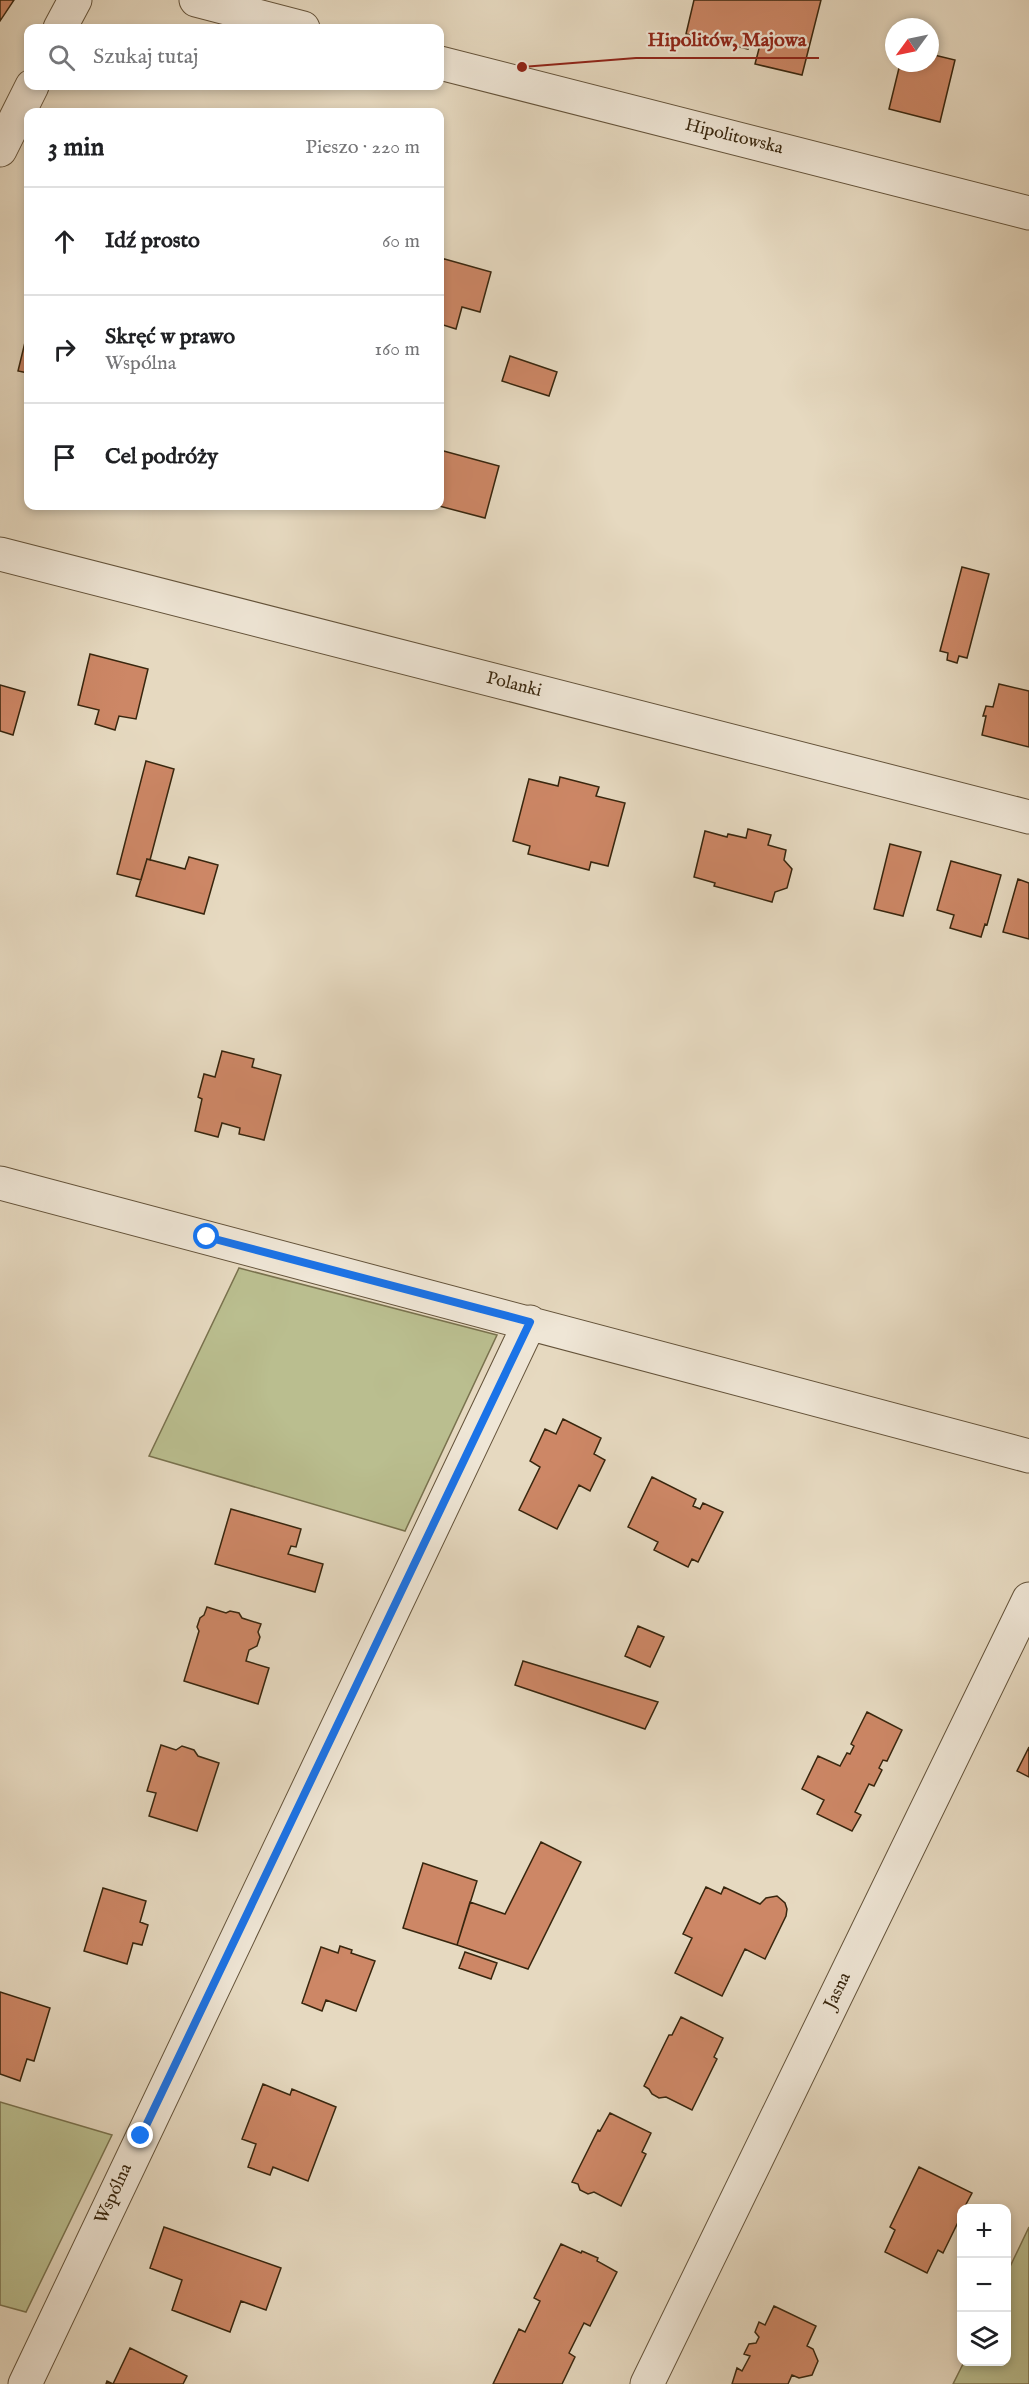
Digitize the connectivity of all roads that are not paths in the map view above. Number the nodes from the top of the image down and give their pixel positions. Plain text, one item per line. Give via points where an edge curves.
1 (75, 0) edge
2 (196, 0) edge
3 (62, 24) edge
4 (288, 24) edge
5 (444, 64) edge
6 (30, 90) edge
7 (0, 150) edge
8 (1029, 213) edge
9 (0, 554) edge
10 (1029, 817) edge
11 (0, 1182) edge
12 (530, 1322) junction
13 (1029, 1456) edge
14 (1029, 1599) edge
15 (25, 2384) edge
16 (647, 2384) edge

1 - 3 street
2 - 4 street
5 - 8 street, Hipolitowska
6 - 7 street
9 - 10 street, Polanki
11 - 12 street
12 - 13 street
12 - 15 street, Wspólna
14 - 16 street, Jasna

